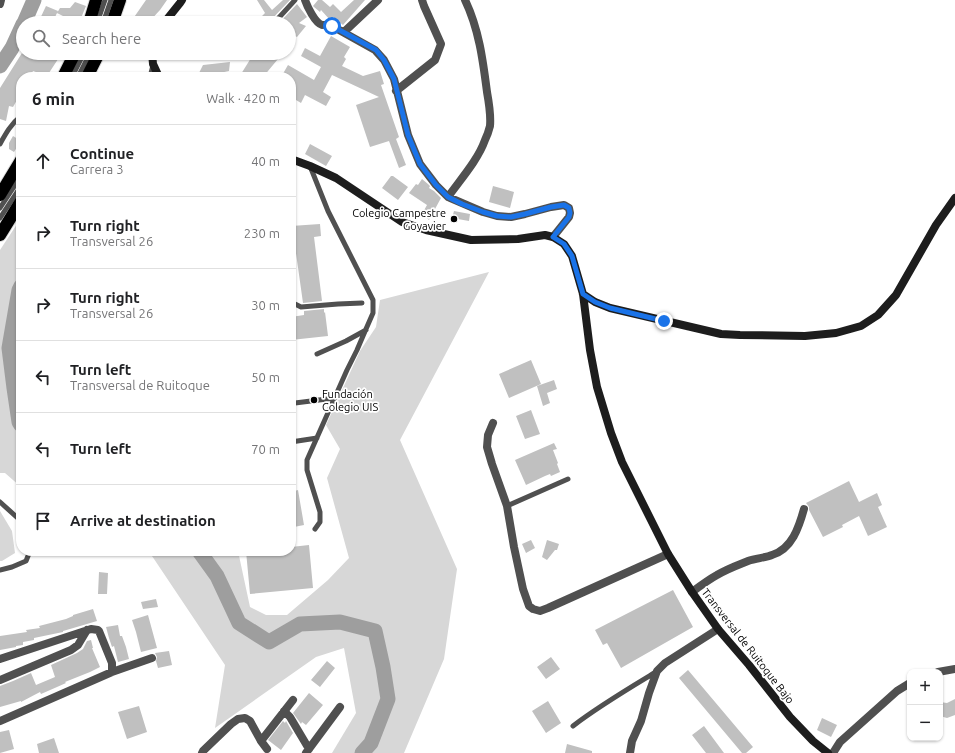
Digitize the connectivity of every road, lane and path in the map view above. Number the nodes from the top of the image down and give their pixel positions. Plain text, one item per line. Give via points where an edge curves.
1 (1, 0) edge
2 (96, 0) edge
3 (105, 0) edge
4 (118, 0) edge
5 (182, 0) edge
6 (295, 0) edge
7 (305, 0) edge
8 (378, 0) edge
9 (422, 0) edge
10 (465, 0) edge
11 (0, 4) edge
12 (91, 16) edge
13 (99, 16) edge
14 (108, 16) edge
15 (114, 16) edge
16 (170, 16) edge
17 (280, 16) edge
18 (344, 32) junction
19 (72, 60) edge
20 (80, 60) edge
21 (86, 60) edge
22 (96, 60) edge
23 (153, 60) edge
24 (153, 64) junction
25 (66, 72) edge
26 (74, 72) edge
27 (80, 72) edge
28 (90, 72) edge
29 (150, 72) edge
30 (156, 72) edge
31 (396, 91) junction
32 (16, 120) edge
33 (0, 144) edge
34 (296, 161) edge
35 (310, 166) junction
36 (16, 178) edge
37 (16, 188) edge
38 (16, 193) edge
39 (448, 197) junction
40 (955, 198) edge
41 (10, 202) edge
42 (0, 208) edge
43 (0, 218) edge
44 (0, 235) edge
45 (553, 237) junction
46 (583, 294) junction
47 (362, 303) dead end
48 (296, 304) edge
49 (366, 329) junction
50 (317, 354) dead end
51 (335, 398) junction
52 (296, 403) edge
53 (493, 423) dead end
54 (317, 438) junction
55 (296, 441) edge
56 (568, 479) dead end
57 (0, 502) edge
58 (507, 506) junction
59 (804, 509) dead end
60 (16, 516) edge
61 (315, 529) dead end
62 (668, 554) junction
63 (28, 556) edge
64 (0, 570) edge
65 (692, 592) junction
66 (718, 629) junction
67 (87, 630) junction
68 (152, 658) dead end
69 (0, 659) edge
70 (955, 668) edge
71 (657, 671) junction
72 (943, 671) edge
73 (112, 672) junction
74 (0, 680) edge
75 (907, 685) edge
76 (293, 700) dead end
77 (340, 707) dead end
78 (284, 711) junction
79 (0, 721) edge
80 (573, 726) dead end
81 (261, 741) junction
82 (267, 749) dead end
83 (308, 751) edge
84 (202, 753) edge
85 (630, 753) edge
86 (828, 753) edge
87 (833, 753) edge

1 - 11 street
2 - 12 highway
3 - 13 lane
4 - 14 lane
4 - 15 highway
5 - 16 street
6 - 17 lane
7 - 18 street via 306,6 318,22
8 - 18 street
9 - 31 street via 441,44 435,60
10 - 39 street via 479,41 490,126 481,151
18 - 31 street via 376,50 394,79
19 - 25 highway
20 - 26 lane
21 - 27 lane
22 - 28 highway
23 - 24 street
24 - 29 lane
24 - 30 street
31 - 39 street via 408,135 420,164
32 - 33 lane
34 - 35 street
35 - 45 street via 336,178 402,222 426,230 471,240 518,239 545,235
35 - 49 lane via 328,211 373,300 373,313
36 - 41 highway
37 - 41 lane
38 - 41 lane
39 - 45 street via 483,212 511,217 564,205 569,208 569,217
40 - 46 street via 936,225 896,295 878,315 861,326 836,333 806,336 722,334 610,308
41 - 42 lane
41 - 43 lane
41 - 44 highway
45 - 46 street, Transversal de Ruitoque Bajo via 564,244 572,256
46 - 62 street, Transversal de Ruitoque Bajo via 597,387 611,433 622,462
47 - 48 lane via 301,307
49 - 50 lane
49 - 51 lane
51 - 52 lane
51 - 54 lane
53 - 58 street via 487,447
54 - 55 lane
54 - 61 lane via 307,460 307,470 320,512 320,522
56 - 58 lane
57 - 60 lane
58 - 62 street via 523,589 529,606 533,609 540,611 548,608
59 - 65 street via 800,525 781,552 731,568
62 - 65 street, Transversal de Ruitoque Bajo
63 - 64 lane via 26,561
65 - 66 street, Transversal de Ruitoque Bajo
66 - 71 street via 664,663
66 - 86 street, Transversal de Ruitoque Bajo via 790,717
67 - 69 street
67 - 73 street via 98,630 112,663
67 - 74 street via 78,645 71,650
68 - 73 street
70 - 72 street
71 - 80 lane
71 - 85 street via 632,740
73 - 79 street
75 - 87 street via 840,742
76 - 78 street
77 - 83 street
78 - 81 street
78 - 83 street via 290,717
81 - 82 street
81 - 84 street via 250,721 245,718 238,719

